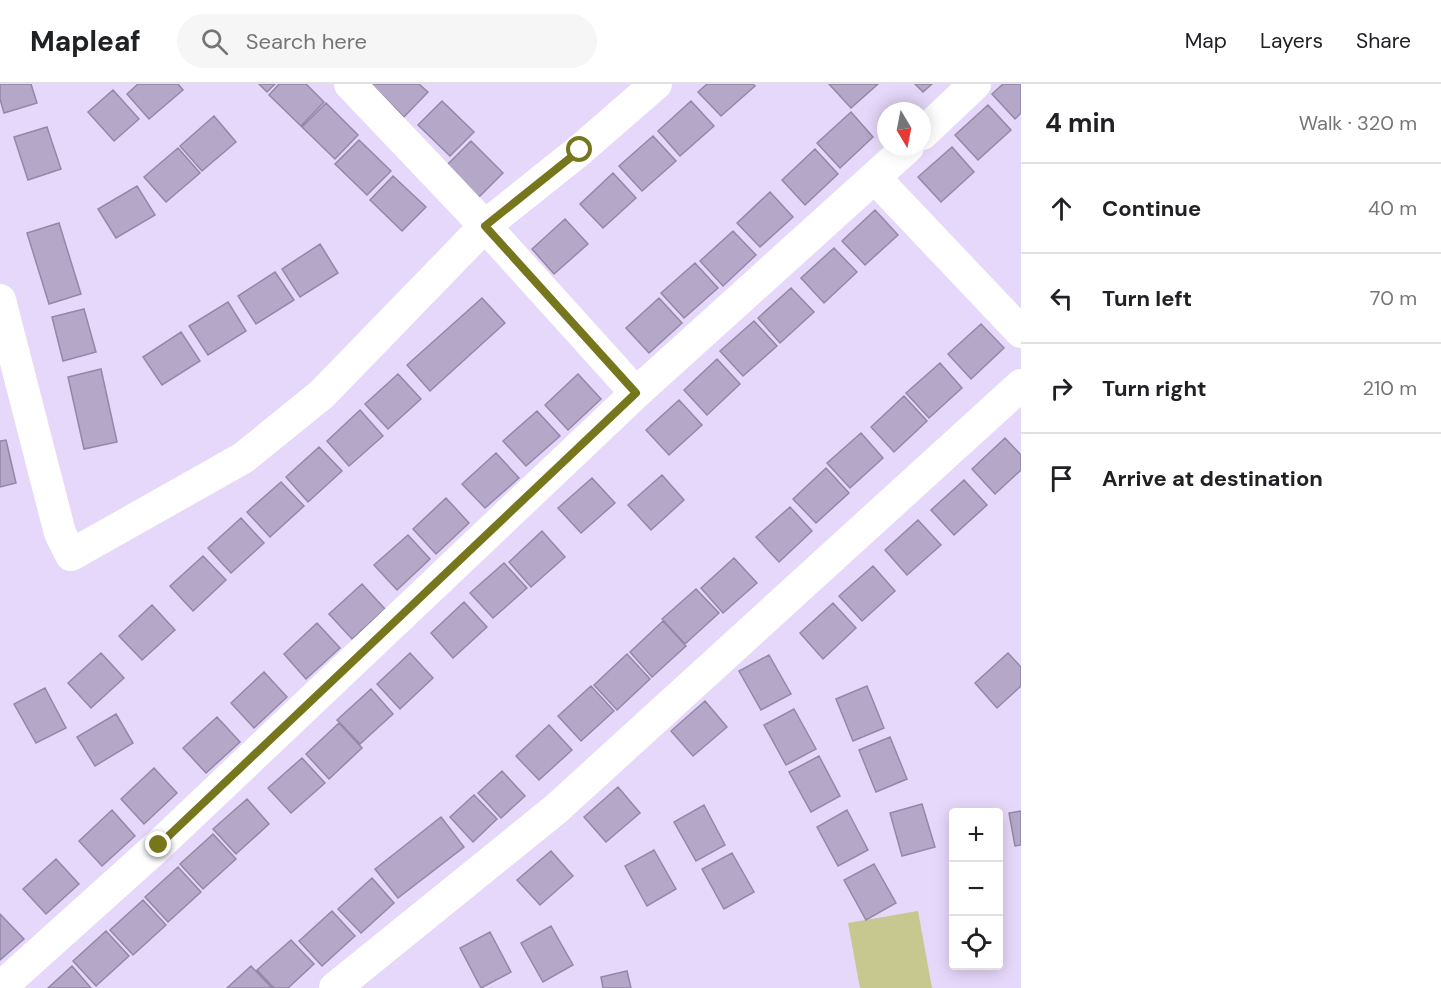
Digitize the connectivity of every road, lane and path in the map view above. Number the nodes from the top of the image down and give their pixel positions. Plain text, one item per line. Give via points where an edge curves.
1 (350, 84) edge
2 (656, 84) edge
3 (975, 84) edge
4 (931, 126) edge
5 (898, 156) edge
6 (875, 178) junction
7 (485, 226) junction
8 (0, 300) edge
9 (1021, 333) edge
10 (1021, 385) edge
11 (636, 393) junction
12 (0, 988) edge
13 (335, 988) edge

1 - 7 street
2 - 7 street
3 - 4 street
5 - 6 street
6 - 9 street
6 - 11 street
7 - 8 street via 322,394 243,458 71,555 60,533
7 - 11 street
10 - 13 street via 556,809
11 - 12 street via 159,845

